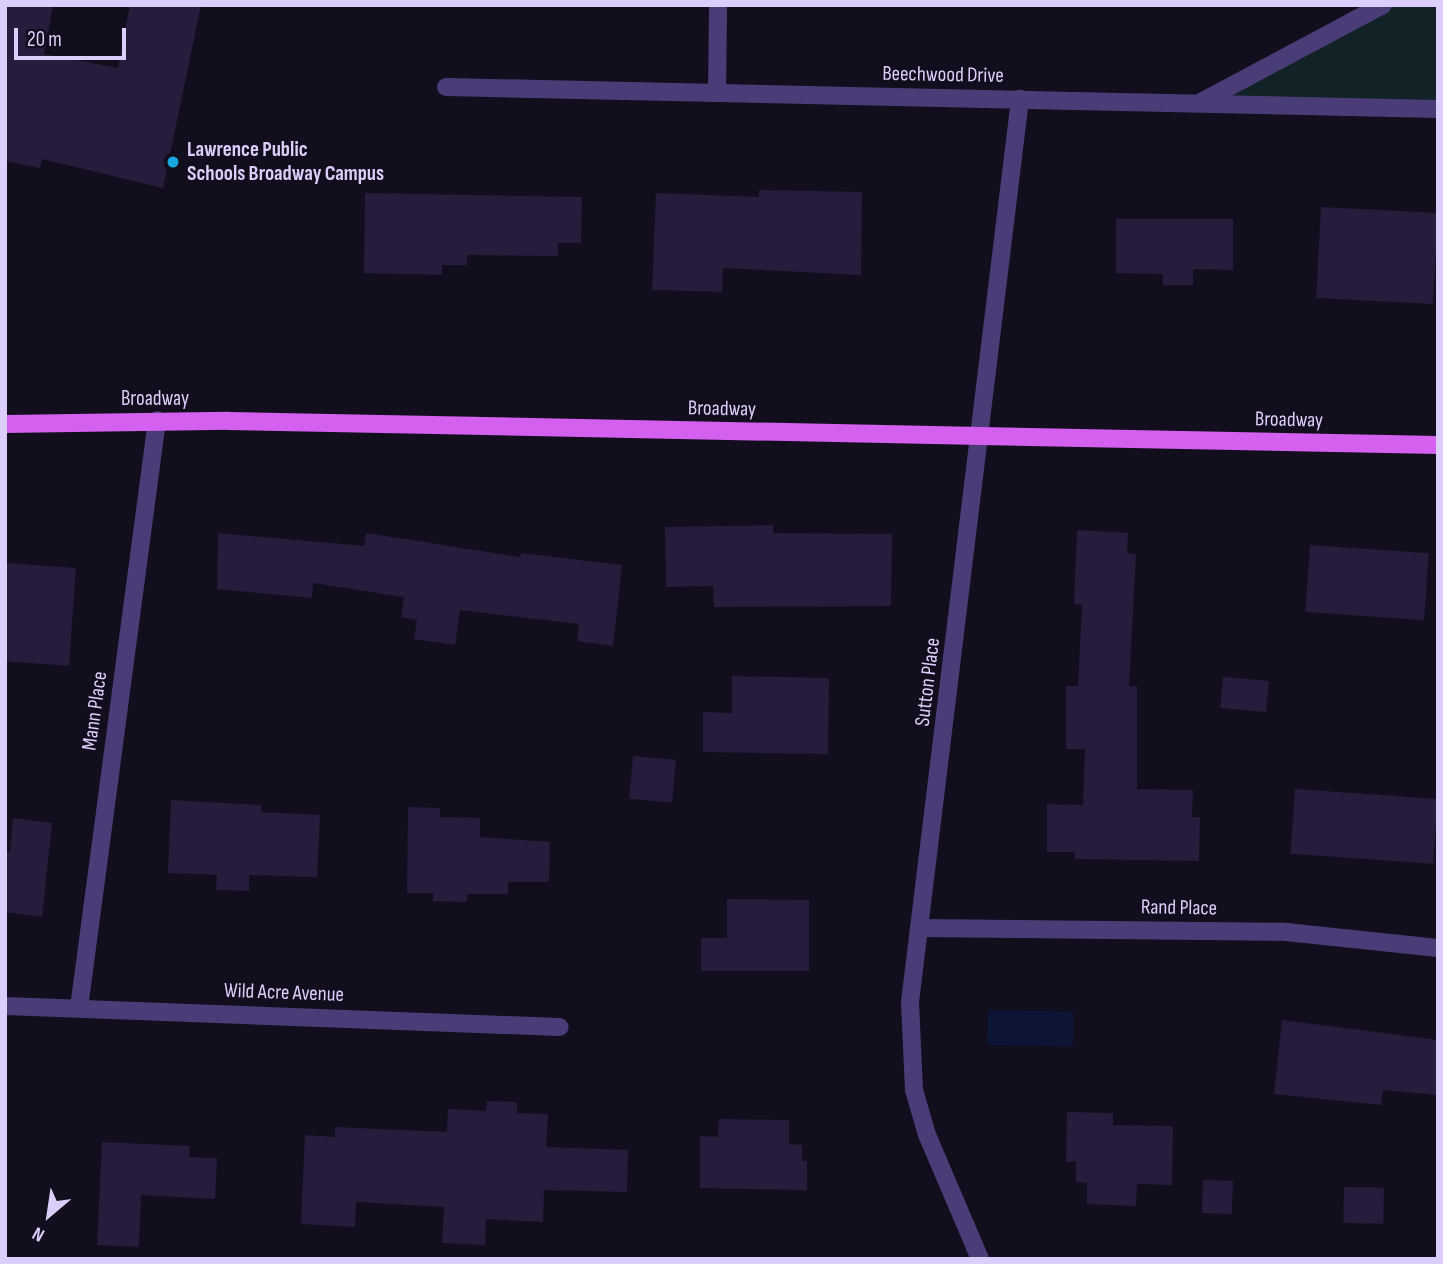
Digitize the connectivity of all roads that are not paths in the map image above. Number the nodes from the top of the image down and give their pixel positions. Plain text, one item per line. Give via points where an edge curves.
1 (718, 5) edge
2 (1383, 5) edge
3 (446, 87) dead end
4 (717, 93) junction
5 (1020, 99) junction
6 (1198, 103) junction
7 (1438, 109) edge
8 (157, 420) junction
9 (5, 424) edge
10 (982, 438) junction
11 (1438, 445) edge
12 (919, 928) junction
13 (1438, 948) edge
14 (5, 1006) edge
15 (79, 1009) junction
16 (560, 1027) dead end
17 (980, 1259) edge

1 - 4 street
2 - 6 street
3 - 4 street, Beechwood Drive
4 - 5 street, Beechwood Drive
5 - 6 street, Beechwood Drive
5 - 10 street, Sutton Place
6 - 7 street, Beechwood Drive
8 - 9 main road, Broadway
8 - 10 main road, Broadway
8 - 15 street, Mann Place
10 - 11 main road, Broadway
10 - 12 street, Sutton Place
12 - 13 street, Rand Place via 1286,932
12 - 17 street, Sutton Place via 910,1002 914,1090 936,1158
14 - 15 street, Wild Acre Avenue
15 - 16 street, Wild Acre Avenue

